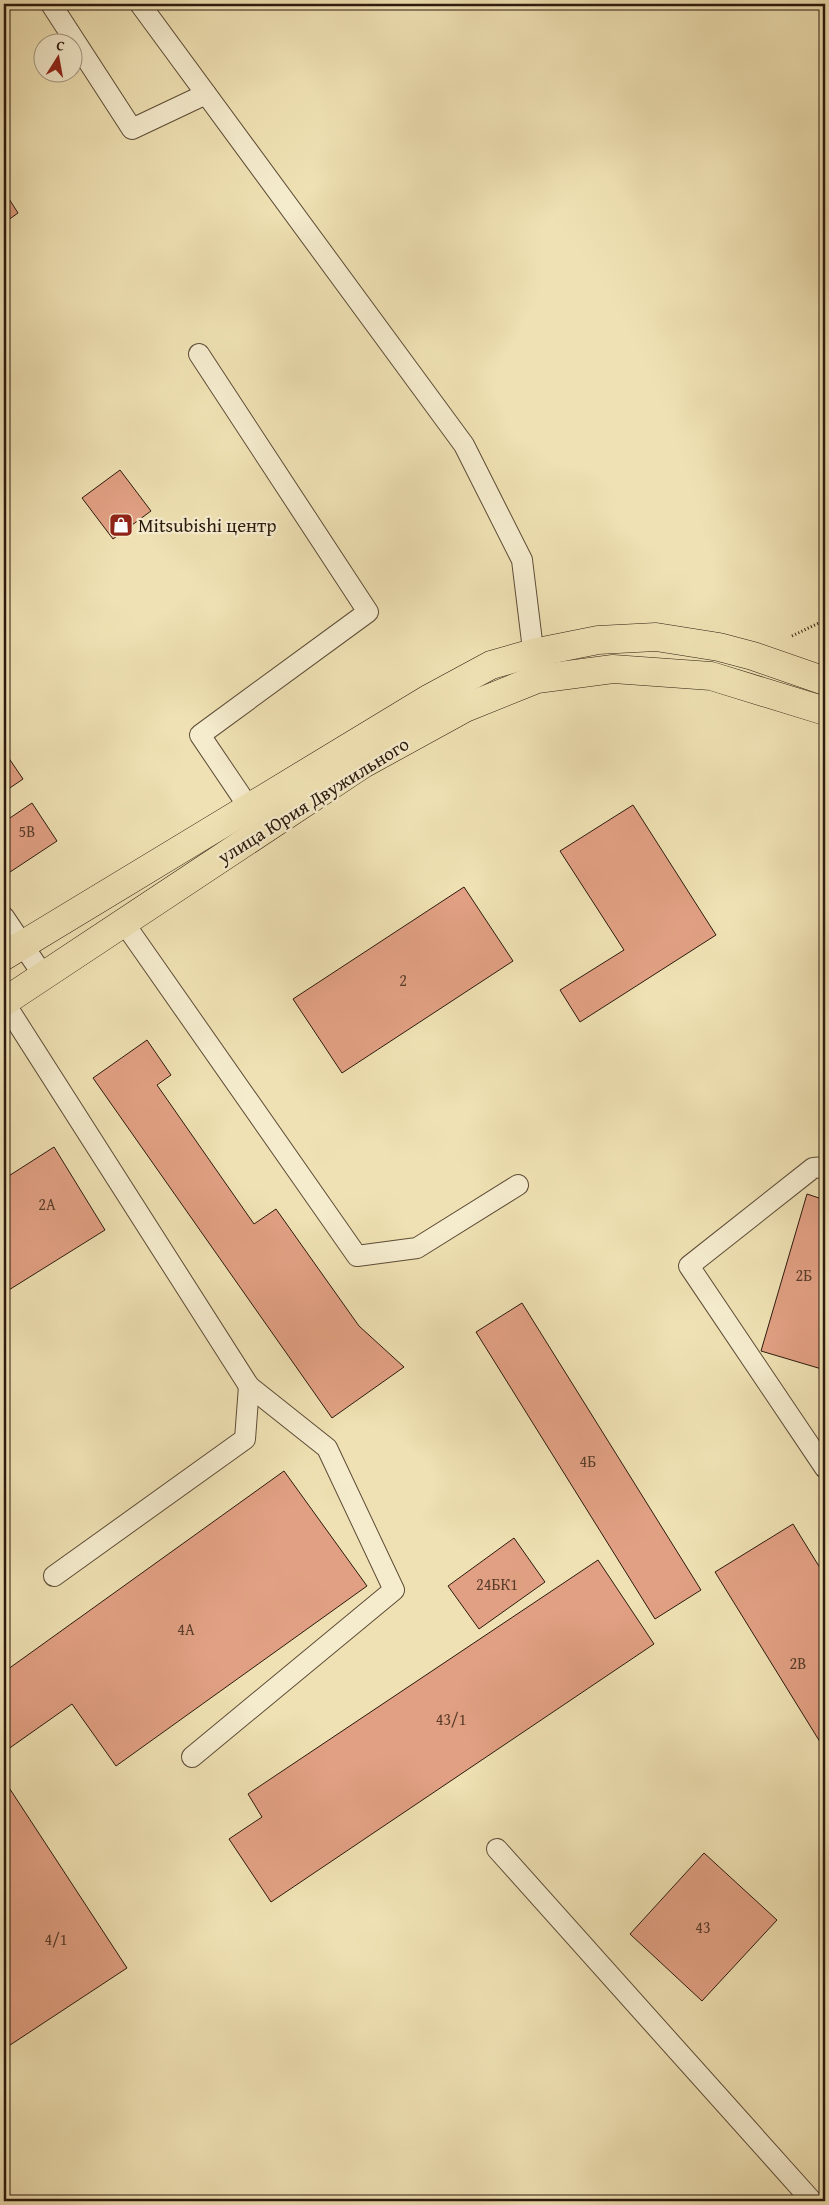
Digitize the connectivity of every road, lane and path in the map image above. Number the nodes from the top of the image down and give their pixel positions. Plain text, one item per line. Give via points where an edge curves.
1 (51, 4) edge
2 (140, 4) edge
3 (206, 94) junction
4 (199, 354) dead end
5 (535, 666) junction
6 (825, 681) edge
7 (825, 711) edge
8 (250, 808) junction
9 (4, 917) edge
10 (124, 923) junction
11 (14, 949) edge
12 (43, 975) junction
13 (4, 1002) edge
14 (825, 1167) edge
15 (518, 1185) dead end
16 (249, 1386) junction
17 (825, 1468) edge
18 (54, 1576) dead end
19 (192, 1757) dead end
20 (497, 1849) dead end
21 (812, 2201) edge

1 - 3 lane via 132,129
2 - 3 lane
3 - 5 lane via 464,445 522,560
4 - 8 lane via 368,612 200,734
5 - 6 main road, улица Юрия Двужильного via 598,640 656,637 719,647
5 - 7 main road, улица Юрия Двужильного via 711,676
5 - 8 main road, улица Юрия Двужильного via 491,665 438,693
5 - 10 main road, улица Юрия Двужильного via 363,764
8 - 11 main road, улица Юрия Двужильного
9 - 11 lane
10 - 12 main road, улица Юрия Двужильного
10 - 15 lane via 357,1256 417,1248
11 - 12 lane
12 - 13 main road, улица Юрия Двужильного
13 - 16 lane
14 - 17 lane via 813,1168 689,1266
16 - 18 lane via 245,1439
16 - 19 lane via 327,1448 394,1590
20 - 21 lane

